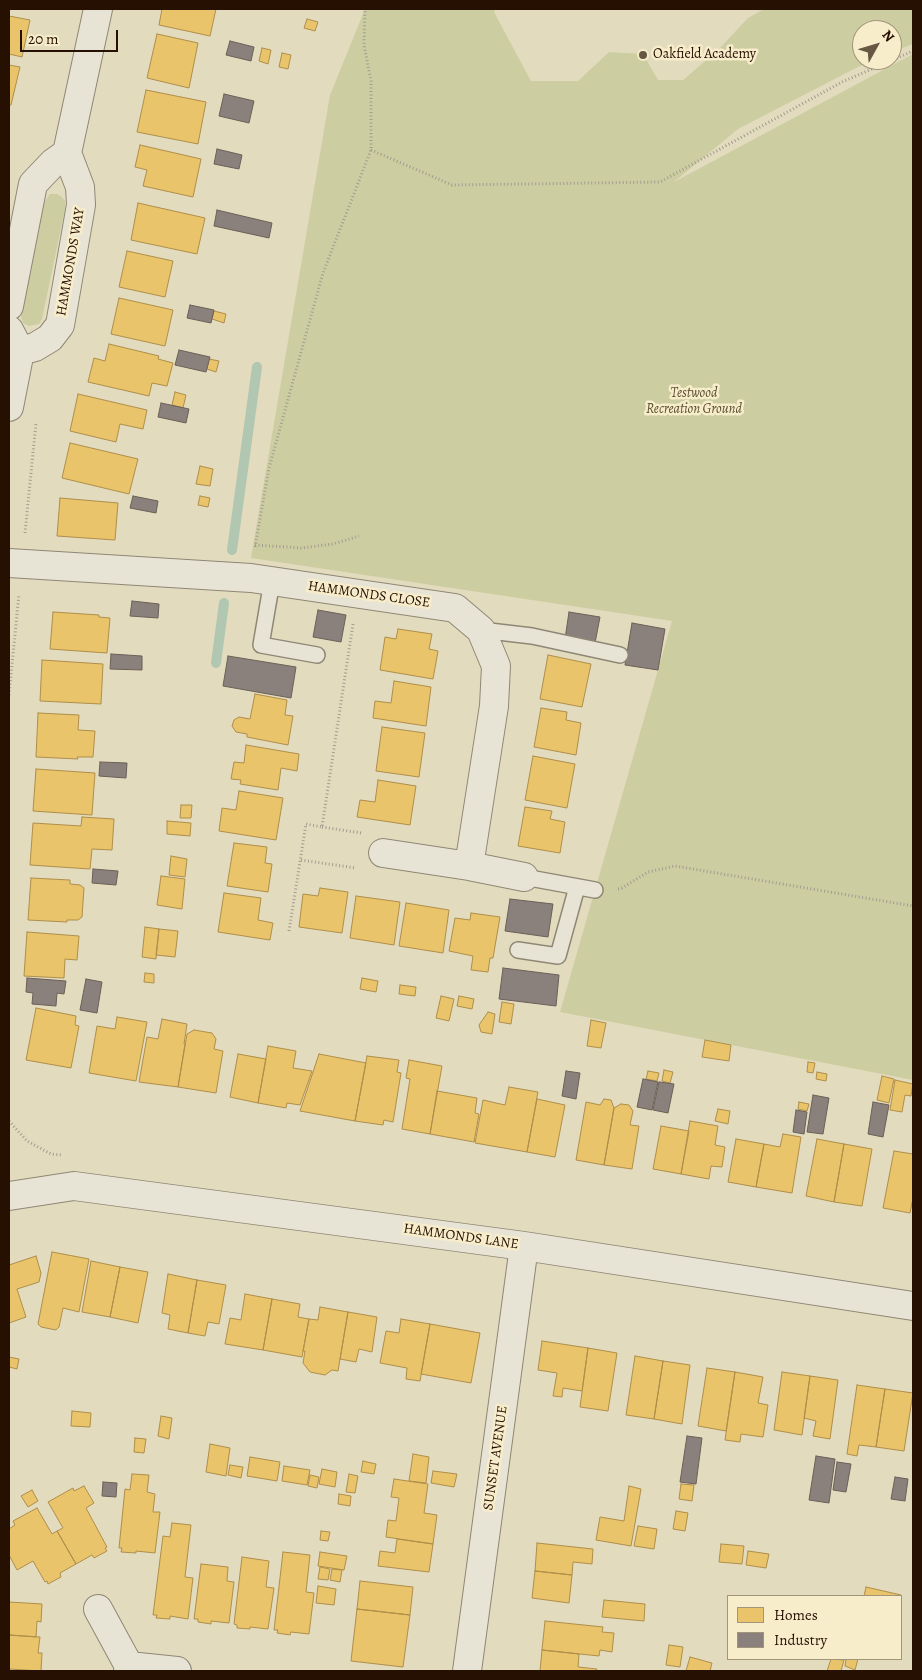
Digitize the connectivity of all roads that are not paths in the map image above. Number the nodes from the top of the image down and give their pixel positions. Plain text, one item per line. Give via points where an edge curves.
1 (98, 9) edge
2 (67, 153) junction
3 (9, 306) edge
4 (15, 341) edge
5 (9, 407) edge
6 (9, 563) edge
7 (261, 580) junction
8 (481, 630) junction
9 (620, 654) dead end
10 (317, 655) dead end
11 (382, 853) road end
12 (469, 866) junction
13 (524, 877) joint
14 (577, 887) junction
15 (595, 890) road end
16 (518, 950) dead end
17 (10, 1193) edge
18 (524, 1246) junction
19 (913, 1306) edge
20 (98, 1608) dead end
21 (129, 1669) edge
22 (177, 1671) edge
23 (467, 1671) edge

1 - 2 street
2 - 3 street via 33,184
2 - 4 street, HAMMONDS WAY via 80,186 81,205 60,325 50,338 35,347
4 - 5 street, HAMMONDS WAY
6 - 7 street, HAMMONDS CLOSE
7 - 8 street, HAMMONDS CLOSE via 455,608
7 - 10 lane via 261,645
8 - 9 lane via 532,636
8 - 12 street, HAMMONDS CLOSE via 496,666 494,706
11 - 12 street
12 - 13 street
13 - 14 lane
14 - 15 lane
14 - 16 lane via 558,956
17 - 18 street, HAMMONDS LANE via 74,1186
18 - 19 street, HAMMONDS LANE
18 - 23 street, SUNSET AVENUE
20 - 21 street
21 - 22 street

